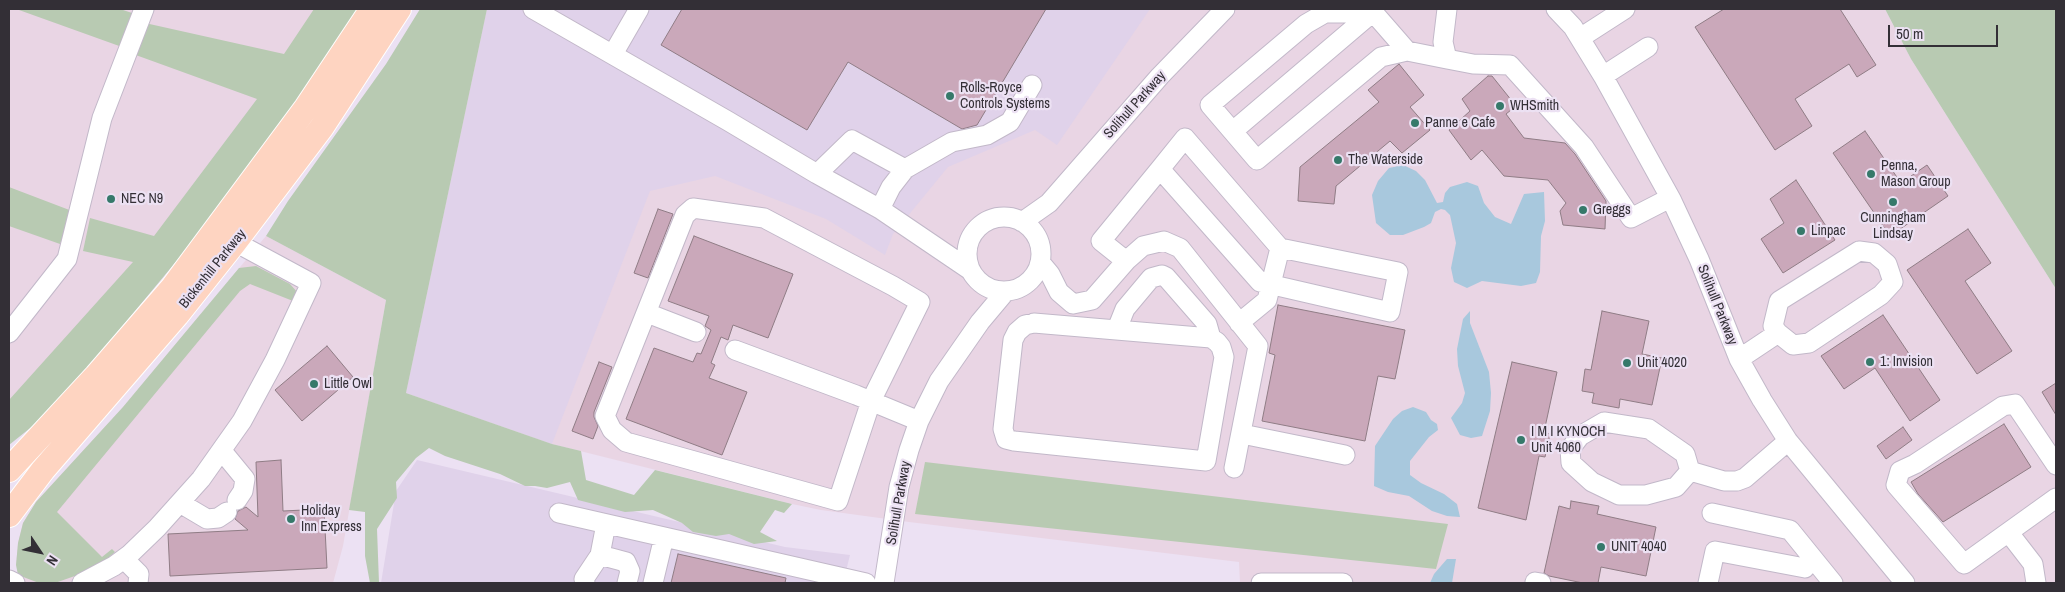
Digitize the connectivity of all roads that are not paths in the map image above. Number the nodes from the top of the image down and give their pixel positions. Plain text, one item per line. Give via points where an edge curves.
1 (144, 9) edge
2 (372, 9) edge
3 (398, 9) edge
4 (533, 9) edge
5 (639, 9) edge
6 (1447, 9) edge
7 (1556, 9) edge
8 (1625, 9) edge
9 (1217, 12) edge
10 (1373, 12) junction
11 (1580, 38) junction
12 (1648, 47) dead end
13 (1407, 52) junction
14 (613, 54) junction
15 (1447, 59) junction
16 (1603, 76) junction
17 (1032, 85) dead end
18 (1232, 131) junction
19 (905, 169) junction
20 (1160, 169) junction
21 (817, 174) junction
22 (1670, 198) junction
23 (1049, 203) junction
24 (880, 209) junction
25 (1022, 222) junction
26 (1036, 236) junction
27 (235, 242) junction
28 (931, 243) junction
29 (968, 245) junction
30 (1280, 248) junction
31 (1126, 261) junction
32 (1040, 262) junction
33 (973, 275) junction
34 (1024, 285) junction
35 (1270, 285) junction
36 (1006, 291) junction
37 (1066, 298) junction
38 (647, 313) junction
39 (980, 322) junction
40 (1239, 323) junction
41 (1072, 325) junction
42 (1117, 329) junction
43 (696, 332) dead end
44 (9, 333) edge
45 (1778, 334) junction
46 (1211, 338) junction
47 (736, 350) dead end
48 (1739, 359) junction
49 (871, 401) junction
50 (919, 422) junction
51 (1242, 434) junction
52 (1788, 441) junction
53 (222, 451) junction
54 (1345, 455) dead end
55 (2056, 465) edge
56 (1234, 468) dead end
57 (9, 470) edge
58 (1690, 472) junction
59 (2056, 498) edge
60 (180, 503) junction
61 (559, 513) dead end
62 (1712, 513) dead end
63 (9, 516) edge
64 (606, 524) junction
65 (2009, 533) junction
66 (664, 537) junction
67 (600, 555) junction
68 (124, 559) junction
69 (1807, 570) edge
70 (828, 579) edge
71 (9, 580) edge
72 (1899, 581) edge
73 (15, 583) edge
74 (82, 583) edge
75 (138, 583) edge
76 (585, 583) edge
77 (627, 583) edge
78 (653, 583) edge
79 (866, 583) edge
80 (884, 583) edge
81 (1261, 583) edge
82 (1342, 583) edge
83 (1708, 583) edge
84 (1833, 583) edge
85 (2036, 583) edge

1 - 44 street via 102,118 67,259
2 - 57 main road, Bickenhill Parkway via 306,108 172,287
3 - 27 main road, Bickenhill Parkway via 322,127
4 - 14 street
5 - 14 street
6 - 15 street via 1443,42
7 - 11 street, Solihull Parkway
8 - 11 street
9 - 23 street, Solihull Parkway
10 - 13 street
10 - 18 street
10 - 18 street via 1325,13 1306,24 1210,105
11 - 16 street, Solihull Parkway
12 - 16 street
13 - 15 street
13 - 18 street via 1381,57 1257,160
14 - 21 street
15 - 22 street via 1473,64 1510,65 1584,147 1630,218
16 - 22 street, Solihull Parkway
17 - 19 street via 1010,122 987,135 952,142
19 - 21 street via 852,140
19 - 24 street via 890,187
20 - 30 street via 1185,138
20 - 31 street via 1101,241
20 - 35 street via 1260,282
21 - 24 street
22 - 48 street, Solihull Parkway via 1699,259
23 - 25 street, Solihull Parkway
23 - 26 street, Solihull Parkway
24 - 28 street
25 - 26 street
25 - 29 street via 1003,217 991,220 972,234
26 - 32 street
27 - 53 street via 311,283 259,391
27 - 63 main road, Bickenhill Parkway via 177,315 43,470
28 - 29 street
28 - 33 street
29 - 33 street via 967,258
30 - 35 street
30 - 35 street via 1398,272 1390,312
31 - 37 street via 1092,300
31 - 40 street via 1143,246 1164,240 1180,248
32 - 34 street
32 - 37 street
33 - 36 street via 987,287
33 - 39 street via 981,302
34 - 36 street
34 - 37 street
35 - 40 street via 1266,300
36 - 39 street, Solihull Parkway
37 - 41 street
38 - 43 street
38 - 49 street via 605,416 612,430 626,442 838,501
38 - 49 street via 685,215 693,208 764,218 920,302
39 - 50 street, Solihull Parkway via 939,381
40 - 51 street via 1258,346
41 - 42 street
41 - 46 street via 1034,323 1017,332 1013,340 1004,419 1006,439 1206,460 1224,357 1218,342
42 - 46 street
42 - 46 street via 1126,309 1146,284 1151,278 1162,275 1206,324
45 - 45 street via 1773,326 1779,301 1859,251 1874,252 1887,264 1893,282 1881,295 1808,343 1793,345
45 - 48 street
47 - 49 street
48 - 52 street, Solihull Parkway
49 - 50 street
50 - 80 street, Solihull Parkway via 899,487
51 - 54 street
51 - 56 street
52 - 58 street via 1745,478 1737,481
52 - 72 street, Solihull Parkway
53 - 60 street
53 - 60 street via 245,479 243,490 232,506 218,518 207,519
55 - 65 street via 2015,404 2003,406 1900,472 1896,485 1964,564
58 - 58 street via 1684,454 1649,429 1604,422 1580,436 1570,449 1571,463 1592,482 1619,495 1646,495 1676,487
59 - 65 street
60 - 68 street
61 - 64 street
62 - 69 street via 1790,530
64 - 66 street
64 - 67 street
65 - 85 street via 2033,564
66 - 70 street
66 - 78 street
67 - 76 street via 584,578
67 - 77 street via 626,562 630,571
68 - 74 street
68 - 75 street via 139,574
69 - 83 street via 1715,551
69 - 84 street
70 - 79 street
71 - 73 street
81 - 82 street

